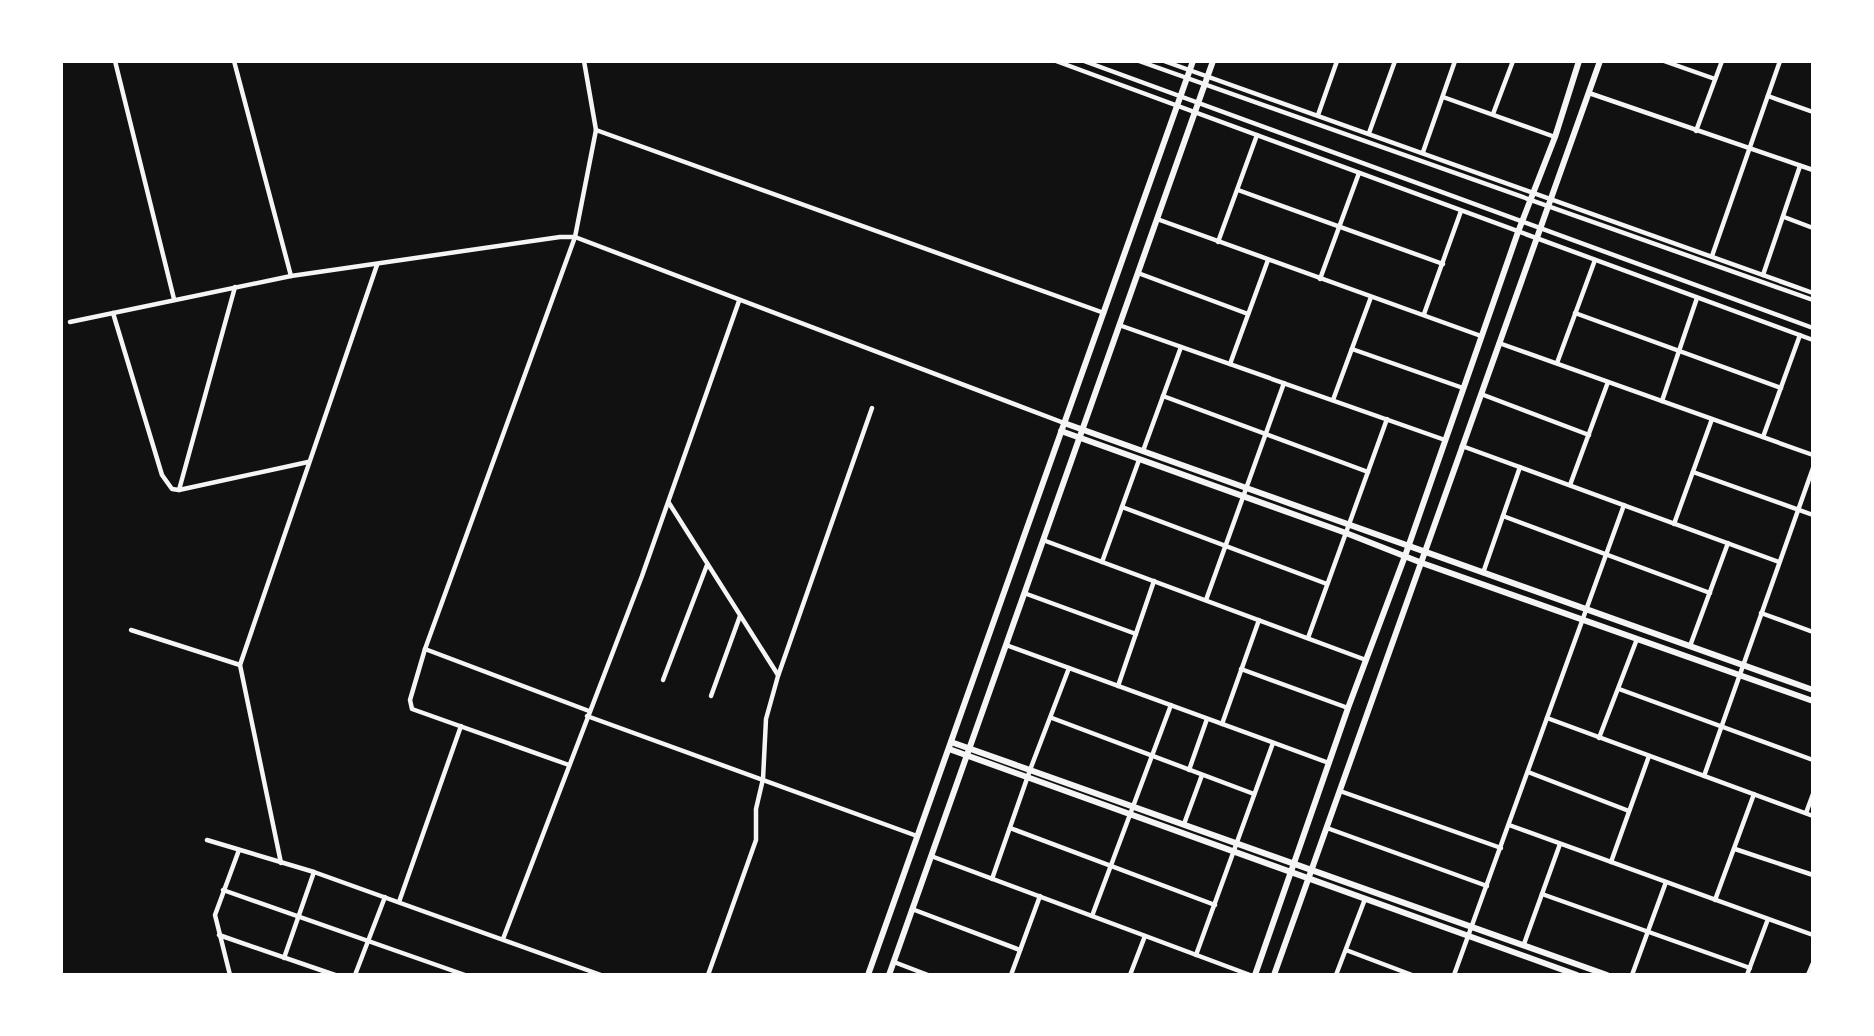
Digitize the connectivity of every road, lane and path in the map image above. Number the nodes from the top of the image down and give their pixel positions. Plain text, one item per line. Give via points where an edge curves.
1 (115, 61) edge
2 (234, 61) edge
3 (584, 61) edge
4 (1056, 61) edge
5 (1084, 61) edge
6 (1139, 61) edge
7 (1164, 61) edge
8 (1193, 61) edge
9 (1213, 61) edge
10 (1337, 61) edge
11 (1395, 61) edge
12 (1455, 61) edge
13 (1513, 61) edge
14 (1579, 61) edge
15 (1600, 61) edge
16 (1664, 61) edge
17 (1722, 61) edge
18 (1780, 61) edge
19 (1189, 74) junction
20 (1207, 76) junction
21 (1715, 79) junction
22 (1205, 84) junction
23 (1589, 93) junction
24 (1181, 96) junction
25 (1768, 96) junction
26 (1443, 97) junction
27 (1199, 102) junction
28 (1178, 104) junction
29 (1195, 111) junction
30 (1813, 112) edge
31 (1493, 114) junction
32 (1318, 115) junction
33 (596, 130) junction
34 (1696, 131) junction
35 (1369, 133) junction
36 (1257, 135) junction
37 (1555, 136) junction
38 (1749, 148) junction
39 (1423, 152) junction
40 (1800, 166) junction
41 (1813, 170) edge
42 (1359, 173) junction
43 (1238, 190) junction
44 (1534, 192) junction
45 (1550, 198) junction
46 (1531, 200) junction
47 (1547, 206) junction
48 (1461, 211) junction
49 (1784, 218) junction
50 (1157, 219) junction
51 (1523, 221) junction
52 (1540, 227) junction
53 (1339, 228) junction
54 (1813, 228) edge
55 (1518, 232) junction
56 (575, 237) junction
57 (1536, 239) junction
58 (1219, 242) junction
59 (1712, 257) junction
60 (1268, 260) junction
61 (1595, 260) junction
62 (1443, 264) junction
63 (377, 265) junction
64 (1138, 273) junction
65 (1763, 275) junction
66 (291, 276) junction
67 (1320, 279) junction
68 (235, 287) junction
69 (1813, 293) edge
70 (1371, 297) junction
71 (1697, 298) junction
72 (174, 299) junction
73 (1813, 300) edge
74 (739, 301) junction
75 (113, 313) junction
76 (1104, 313) junction
77 (1575, 313) junction
78 (1248, 314) junction
79 (1424, 314) junction
80 (70, 322) dead end
81 (1119, 325) junction
82 (1813, 328) edge
83 (1800, 335) junction
84 (1481, 336) junction
85 (1813, 340) edge
86 (1499, 343) junction
87 (1181, 347) junction
88 (1352, 349) junction
89 (1679, 351) junction
90 (1557, 363) junction
91 (1230, 364) junction
92 (1608, 382) junction
93 (1284, 383) junction
94 (1463, 388) junction
95 (1781, 388) junction
96 (1481, 394) junction
97 (1163, 396) junction
98 (1333, 400) junction
99 (1662, 401) junction
100 (872, 408) dead end
101 (1387, 419) junction
102 (1712, 419) junction
103 (1065, 423) junction
104 (1083, 430) junction
105 (1061, 432) junction
106 (1266, 434) junction
107 (1589, 435) junction
108 (1079, 438) junction
109 (1763, 438) junction
110 (1445, 439) junction
111 (1462, 446) junction
112 (1143, 451) junction
113 (1813, 455) edge
114 (1139, 460) junction
115 (309, 461) junction
116 (1520, 467) junction
117 (1813, 468) edge
118 (1368, 472) junction
119 (1693, 472) junction
120 (1570, 485) junction
121 (1247, 487) junction
122 (179, 490) junction
123 (1244, 496) junction
124 (669, 503) junction
125 (1624, 505) junction
126 (1122, 508) junction
127 (1798, 510) junction
128 (1813, 515) edge
129 (1503, 516) junction
130 (1349, 523) junction
131 (1674, 524) junction
132 (1346, 533) junction
133 (1043, 540) junction
134 (1728, 543) junction
135 (1225, 546) junction
136 (1409, 546) junction
137 (1426, 552) junction
138 (1606, 555) junction
139 (1405, 556) junction
140 (1102, 562) junction
141 (1779, 562) junction
142 (1422, 563) junction
143 (708, 565) junction
144 (1483, 573) junction
145 (1154, 582) junction
146 (1327, 584) junction
147 (1024, 593) junction
148 (1710, 593) junction
149 (1206, 600) junction
150 (1587, 609) junction
151 (1761, 613) junction
152 (740, 616) junction
153 (1583, 619) junction
154 (1259, 620) junction
155 (131, 630) dead end
156 (1813, 632) edge
157 (1136, 634) junction
158 (1308, 638) junction
159 (1638, 638) junction
160 (1006, 645) junction
161 (1690, 646) junction
162 (425, 649) junction
163 (1366, 660) junction
164 (240, 665) junction
165 (1743, 665) junction
166 (1069, 668) junction
167 (1241, 669) junction
168 (1740, 675) junction
169 (778, 676) junction
170 (663, 680) dead end
171 (1118, 686) junction
172 (1619, 689) junction
173 (1813, 690) edge
174 (710, 696) dead end
175 (1813, 701) edge
176 (1171, 705) junction
177 (1348, 708) junction
178 (588, 714) junction
179 (1052, 718) junction
180 (1547, 718) junction
181 (1207, 719) junction
182 (1222, 724) junction
183 (461, 726) junction
184 (1721, 727) junction
185 (1600, 738) junction
186 (1273, 743) junction
187 (950, 745) junction
188 (968, 752) junction
189 (1648, 755) junction
190 (1152, 756) junction
191 (1813, 760) edge
192 (1329, 763) junction
193 (569, 765) junction
194 (1189, 770) junction
195 (1528, 772) junction
196 (1029, 773) junction
197 (1202, 775) junction
198 (1704, 776) junction
199 (763, 779) junction
200 (1340, 791) junction
201 (1254, 794) junction
202 (1755, 794) junction
203 (1813, 794) edge
204 (1132, 810) junction
205 (1629, 811) junction
206 (1806, 813) junction
207 (1813, 816) edge
208 (1184, 824) junction
209 (1509, 825) junction
210 (1010, 828) junction
211 (1327, 828) junction
212 (918, 836) junction
213 (207, 840) dead end
214 (1236, 844) junction
215 (1560, 844) junction
216 (1501, 848) junction
217 (1735, 849) junction
218 (239, 850) junction
219 (1233, 852) junction
220 (931, 856) junction
221 (1611, 862) junction
222 (281, 863) junction
223 (1294, 864) junction
224 (1111, 866) junction
225 (1312, 870) junction
226 (314, 872) junction
227 (1290, 873) junction
228 (1813, 875) edge
229 (992, 878) junction
230 (1308, 879) junction
231 (1666, 882) junction
232 (1487, 886) junction
233 (223, 890) junction
234 (1542, 894) junction
235 (1040, 896) junction
236 (385, 897) junction
237 (1365, 899) junction
238 (1715, 900) junction
239 (398, 902) junction
240 (1215, 905) junction
241 (912, 909) junction
242 (1092, 916) junction
243 (298, 917) junction
244 (1768, 919) junction
245 (1472, 925) junction
246 (1648, 931) junction
247 (218, 935) junction
248 (1469, 935) junction
249 (1813, 935) edge
250 (1145, 936) junction
251 (503, 939) junction
252 (366, 941) junction
253 (1524, 944) junction
254 (1020, 950) junction
255 (1346, 950) junction
256 (1196, 955) junction
257 (284, 958) junction
258 (894, 962) junction
259 (1813, 963) edge
260 (1750, 968) junction
261 (1575, 974) edge
262 (230, 975) edge
263 (335, 975) edge
264 (355, 975) edge
265 (465, 975) edge
266 (601, 975) edge
267 (708, 975) edge
268 (867, 975) edge
269 (889, 975) edge
270 (928, 975) edge
271 (1011, 975) edge
272 (1130, 975) edge
273 (1253, 975) edge
274 (1274, 975) edge
275 (1336, 975) edge
276 (1412, 975) edge
277 (1454, 975) edge
278 (1607, 975) edge
279 (1632, 975) edge
280 (1747, 975) edge
281 (1808, 975) edge

1 - 72 street
2 - 66 street
3 - 33 street
4 - 28 street
5 - 24 street
6 - 19 street
7 - 19 street
8 - 19 street
9 - 20 street
10 - 32 street
11 - 35 street
12 - 26 street
13 - 31 street
14 - 37 street
15 - 23 street
16 - 21 street
17 - 21 street
18 - 25 street
19 - 20 street
19 - 22 street
19 - 24 street
20 - 22 street
20 - 32 street
21 - 34 street
22 - 27 street
22 - 46 street
23 - 34 street
23 - 45 street
24 - 27 street
24 - 28 street
25 - 30 street
25 - 38 street
26 - 31 street
26 - 39 street
27 - 29 street
27 - 51 street
28 - 29 street
28 - 76 street
29 - 36 street
29 - 50 street
31 - 37 street
32 - 35 street
33 - 56 street
33 - 76 street
34 - 38 street
35 - 39 street
36 - 42 street
36 - 43 street
37 - 44 street
38 - 40 street
38 - 59 street
39 - 44 street
40 - 41 street
40 - 49 street
42 - 48 street
42 - 53 street
43 - 53 street
43 - 58 street
44 - 45 street
44 - 46 street
45 - 47 street
45 - 59 street
46 - 47 street
46 - 51 street
47 - 52 street
47 - 73 street
48 - 55 street
48 - 62 street
49 - 54 street
49 - 65 street
50 - 58 street
50 - 64 street
51 - 52 street
51 - 55 street
52 - 57 street
52 - 82 street
53 - 62 street
53 - 67 street
55 - 57 street
55 - 84 street
56 - 63 street
56 - 74 street
56 - 162 street
57 - 61 street
57 - 86 street
58 - 60 street
59 - 65 street
60 - 67 street
60 - 78 street
61 - 71 street
61 - 77 street
62 - 79 street
63 - 66 street
63 - 115 street
64 - 78 street
64 - 81 street
65 - 69 street
66 - 68 street
67 - 70 street
68 - 72 street
68 - 122 street
70 - 79 street
70 - 88 street
71 - 83 street
71 - 89 street
72 - 75 street
74 - 103 street
74 - 124 street
75 - 80 street
75 - 122 street via 162,475 172,489
76 - 103 street
77 - 89 street
77 - 90 street
78 - 91 street
79 - 84 street
81 - 87 street
81 - 104 street
83 - 85 street
83 - 95 street
84 - 94 street
86 - 90 street
86 - 96 street
87 - 91 street
87 - 97 street
88 - 94 street
88 - 98 street
89 - 95 street
89 - 99 street
90 - 92 street
91 - 93 street
92 - 99 street
92 - 107 street
93 - 98 street
93 - 106 street
94 - 110 street
95 - 109 street
96 - 107 street
96 - 111 street
97 - 106 street
97 - 112 street
98 - 101 street
99 - 102 street
100 - 169 street
101 - 110 street
101 - 118 street
102 - 109 street
102 - 119 street
103 - 104 street
103 - 105 street
104 - 108 street
104 - 112 street
105 - 108 street
105 - 187 street
106 - 118 street
106 - 121 street
107 - 120 street
108 - 114 street
108 - 133 street
109 - 113 street
110 - 136 street
111 - 116 street
111 - 137 street
112 - 121 street
114 - 123 street
114 - 126 street
115 - 122 street
115 - 164 street
116 - 120 street
116 - 129 street
117 - 127 street
118 - 130 street
119 - 127 street
119 - 131 street
120 - 125 street
121 - 123 street
121 - 130 street
123 - 132 street
123 - 135 street
124 - 143 street
124 - 178 street
125 - 131 street
125 - 138 street
126 - 135 street
126 - 140 street
127 - 128 street
127 - 141 street
129 - 138 street
129 - 144 street
130 - 132 street
130 - 136 street
131 - 134 street
132 - 139 street
132 - 146 street
133 - 140 street
133 - 147 street
134 - 141 street
134 - 148 street
135 - 146 street
135 - 149 street
136 - 137 street
136 - 139 street
137 - 142 street
137 - 144 street
138 - 148 street
138 - 150 street
139 - 142 street
139 - 163 street
140 - 145 street
141 - 151 street
142 - 153 street
142 - 200 street
143 - 152 street
143 - 170 street
144 - 150 street
145 - 149 street
145 - 157 street
146 - 158 street
147 - 157 street
147 - 160 street
148 - 161 street
149 - 154 street
150 - 153 street
150 - 161 street
151 - 156 street
151 - 165 street
152 - 169 street
152 - 174 street
153 - 159 street
153 - 180 street
154 - 158 street
154 - 167 street
155 - 164 street
157 - 171 street
158 - 163 street
159 - 168 street
159 - 172 street
160 - 166 street
160 - 188 street
161 - 165 street
162 - 178 street
162 - 183 street via 410,700 412,709
163 - 177 street
164 - 222 street
165 - 168 street
165 - 173 street
166 - 171 street
166 - 179 street
167 - 177 street
167 - 182 street
168 - 175 street
168 - 184 street
169 - 199 street via 766,719
171 - 176 street
172 - 184 street
172 - 185 street
176 - 181 street
176 - 190 street
177 - 192 street
178 - 193 street
178 - 199 street
179 - 190 street
179 - 196 street
180 - 185 street
180 - 195 street
181 - 182 street
181 - 194 street
182 - 186 street
183 - 193 street
183 - 239 street
184 - 191 street
184 - 198 street
185 - 189 street
186 - 192 street
186 - 201 street
187 - 188 street
187 - 212 street
188 - 196 street
188 - 220 street
189 - 198 street
189 - 205 street
190 - 194 street
190 - 204 street
192 - 223 street
193 - 251 street
194 - 197 street
195 - 205 street
195 - 209 street
196 - 204 street
196 - 210 street
197 - 201 street
197 - 208 street
198 - 202 street
199 - 212 street
199 - 267 street via 756,840
200 - 211 street
200 - 216 street
201 - 214 street
202 - 206 street
202 - 217 street
203 - 206 street
204 - 208 street
204 - 219 street
204 - 224 street
205 - 221 street
206 - 207 street
208 - 214 street
209 - 215 street
209 - 216 street
210 - 224 street
210 - 229 street
211 - 225 street
211 - 232 street
212 - 268 street
213 - 218 street
214 - 219 street
214 - 223 street
215 - 221 street
215 - 234 street
216 - 232 street
217 - 228 street
217 - 238 street
218 - 222 street
218 - 233 street
219 - 227 street
219 - 240 street
220 - 229 street
220 - 241 street
221 - 231 street
222 - 226 street
223 - 225 street
223 - 227 street
224 - 240 street
224 - 242 street
225 - 230 street
225 - 245 street
226 - 236 street
226 - 243 street
227 - 230 street
227 - 273 street
229 - 235 street
230 - 237 street
230 - 274 street
231 - 238 street
231 - 246 street
232 - 245 street
233 - 243 street
233 - 247 street via 215,915
234 - 246 street
234 - 253 street
235 - 242 street
235 - 254 street
236 - 239 street
236 - 252 street
237 - 248 street
237 - 255 street
238 - 244 street
239 - 251 street
240 - 256 street
241 - 254 street
241 - 258 street
242 - 250 street
243 - 252 street
243 - 257 street
244 - 249 street
244 - 260 street
245 - 248 street
245 - 253 street
246 - 260 street
246 - 279 street
247 - 257 street
247 - 262 street
248 - 261 street
248 - 277 street
250 - 256 street
250 - 272 street
251 - 266 street
252 - 264 street
252 - 265 street
253 - 278 street
254 - 271 street
255 - 275 street
255 - 276 street
256 - 273 street
257 - 263 street
258 - 269 street
258 - 270 street
259 - 281 street
260 - 280 street

